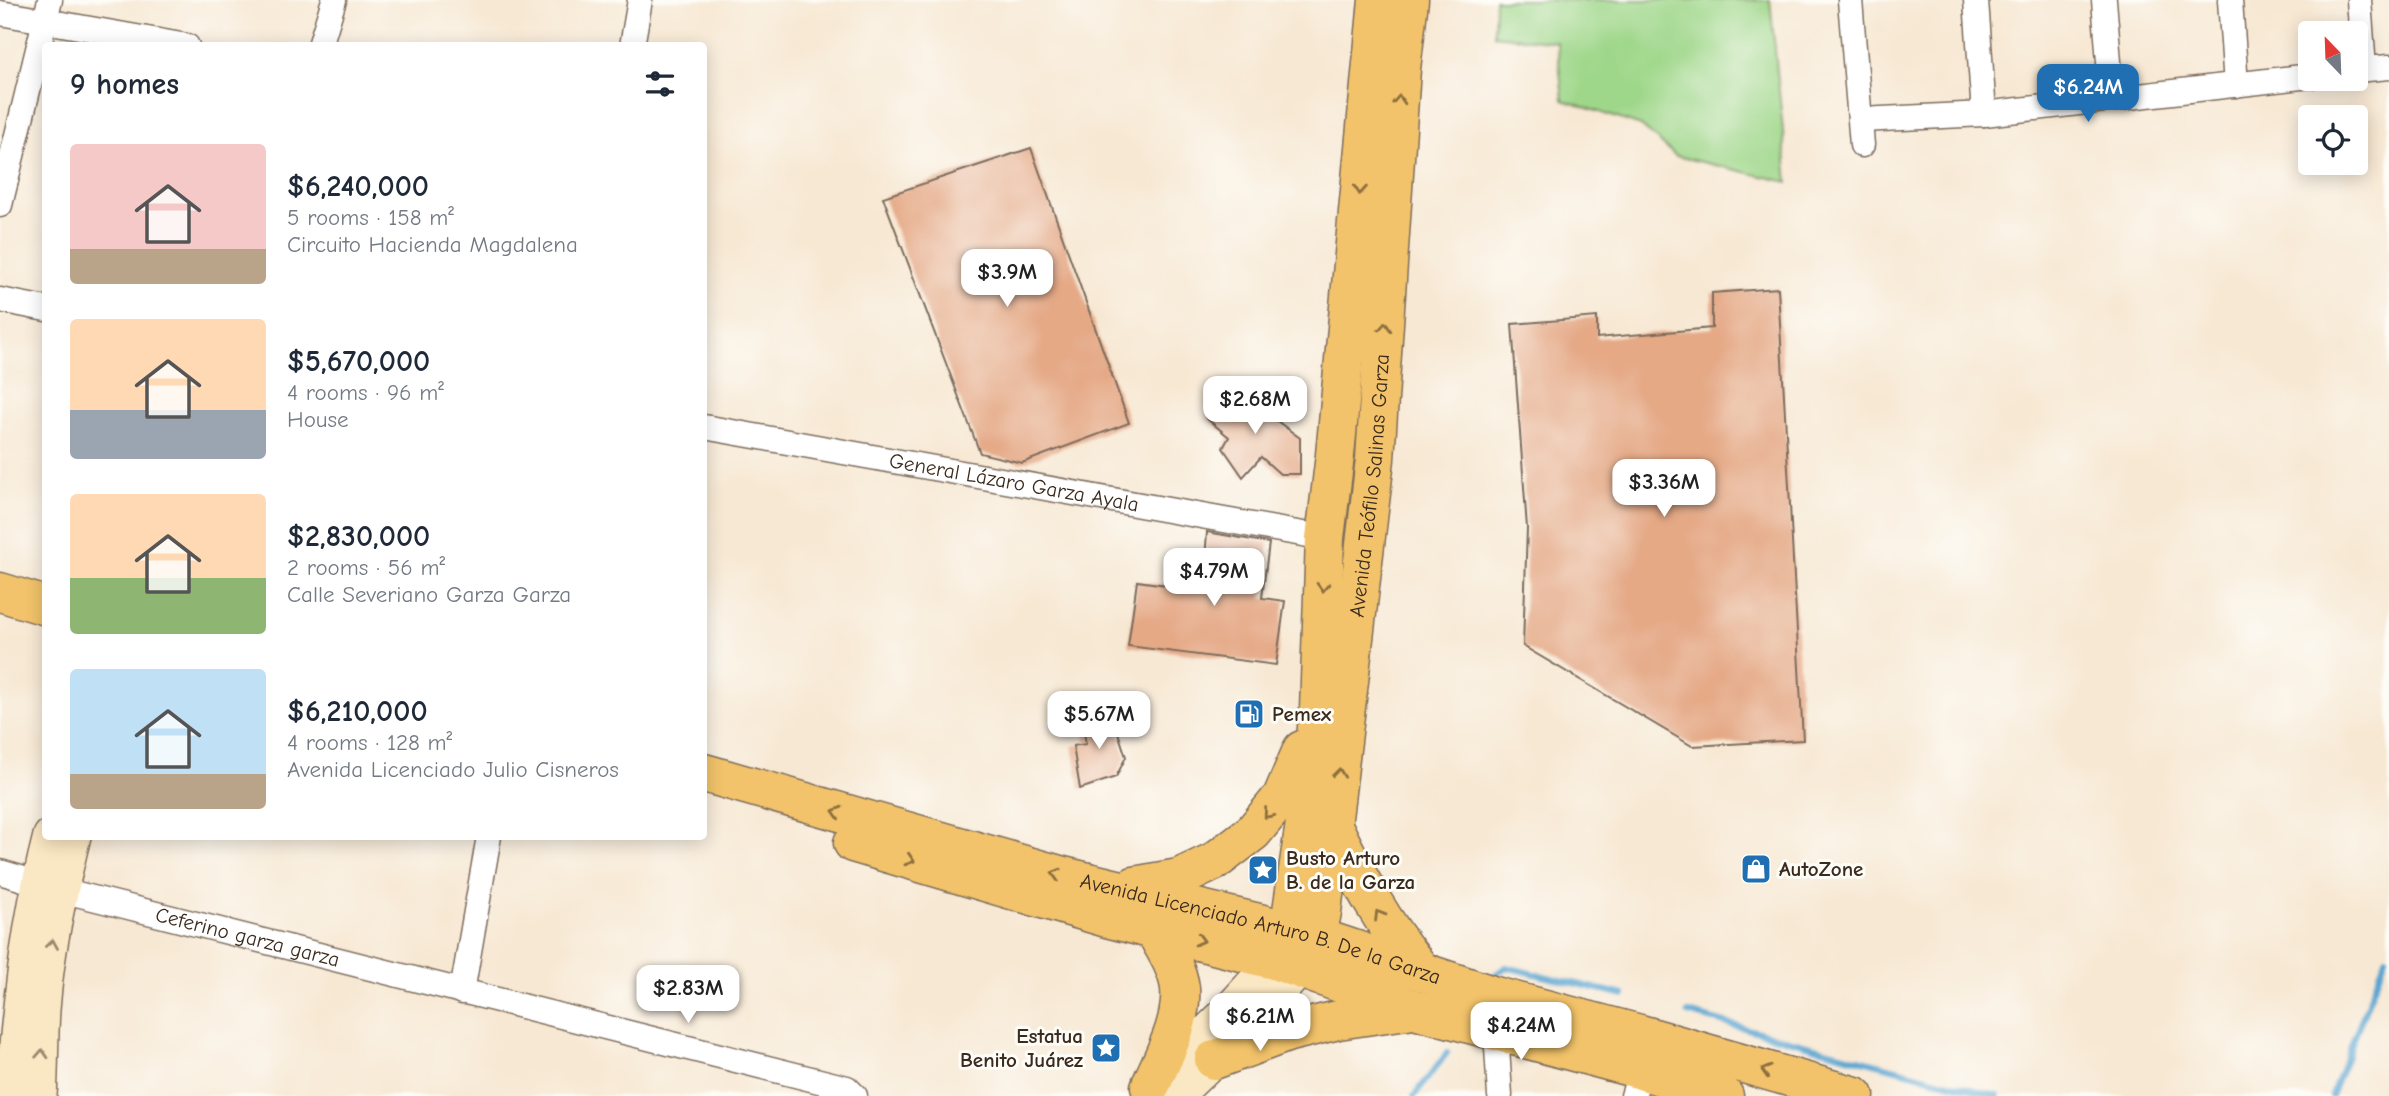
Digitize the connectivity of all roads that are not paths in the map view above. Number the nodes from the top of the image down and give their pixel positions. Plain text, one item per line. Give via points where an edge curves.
1 (334, 0) edge
2 (640, 0) edge
3 (1378, 0) edge
4 (1409, 0) edge
5 (1850, 0) edge
6 (1976, 0) edge
7 (2104, 0) edge
8 (2230, 0) edge
9 (2359, 0) edge
10 (48, 10) edge
11 (0, 13) edge
12 (2359, 21) edge
13 (172, 42) edge
14 (321, 42) edge
15 (633, 42) edge
16 (2389, 67) edge
17 (2368, 69) edge
18 (2298, 77) edge
19 (2236, 85) junction
20 (2112, 99) junction
21 (1984, 114) junction
22 (1861, 120) junction
23 (1862, 145) dead end
24 (0, 205) edge
25 (0, 300) edge
26 (42, 308) edge
27 (707, 428) edge
28 (1335, 455) junction
29 (1375, 459) junction
30 (1325, 538) junction
31 (0, 593) edge
32 (42, 605) edge
33 (1319, 709) junction
34 (707, 775) edge
35 (707, 800) edge
36 (1332, 826) junction
37 (50, 840) edge
38 (72, 840) edge
39 (488, 840) edge
40 (0, 872) edge
41 (49, 887) junction
42 (1119, 888) junction
43 (1153, 928) junction
44 (1295, 949) junction
45 (1420, 969) junction
46 (462, 992) junction
47 (1414, 1009) junction
48 (1496, 1031) junction
49 (1214, 1060) junction
50 (1638, 1067) edge
51 (1156, 1093) edge
52 (12, 1096) edge
53 (40, 1096) edge
54 (855, 1096) edge
55 (1500, 1096) edge
56 (1724, 1096) edge
57 (1855, 1096) edge

1 - 14 street
2 - 15 street
3 -> 28 main road, Avenida Teófilo Salinas Garza
29 -> 4 main road, Avenida Teófilo Salinas Garza
5 - 22 street
6 - 21 street
7 - 20 street
8 - 19 street
9 - 12 street
10 - 11 street
10 - 13 street
10 - 24 street
16 - 17 street
18 - 19 street
19 - 20 street
20 - 21 street
21 - 22 street
22 - 23 street
25 - 26 street
27 - 30 street, General Lázaro Garza Ayala
28 - 29 main road
28 - 30 main road, Avenida Teófilo Salinas Garza
36 -> 29 main road, Avenida Teófilo Salinas Garza
30 -> 33 main road, Avenida Teófilo Salinas Garza
31 - 32 main road
33 -> 42 main road via 1282,797 1252,832 1215,861 1179,878
33 - 44 main road, Avenida Teófilo Salinas Garza
42 -> 34 main road, Avenida Licenciado Arturo B. De la Garza
35 -> 43 main road, Avenida Licenciado Arturo B. De la Garza
36 - 44 main road, Avenida Teófilo Salinas Garza
45 -> 36 main road via 1384,923
37 - 41 main road
38 - 41 main road
39 - 46 street
40 - 41 street, Ceferino garza garza
41 - 46 street, Ceferino garza garza
41 - 52 main road via 17,1029
53 -> 41 main road
42 - 44 main road, Avenida Licenciado Arturo B. De la Garza
43 -> 44 main road, Avenida Licenciado Arturo B. De la Garza
43 - 51 main road via 1172,961 1180,987 1178,1012
44 - 45 main road, Avenida Licenciado Arturo B. De la Garza
44 - 47 main road, Avenida Licenciado Arturo B. De la Garza
44 - 49 main road via 1259,1016
44 - 51 main road via 1229,1010
45 - 50 main road, Avenida Licenciado Arturo B. De la Garza via 1495,996
46 - 54 street, Ceferino garza garza via 847,1088
47 - 48 main road, Avenida Licenciado Arturo B. De la Garza
47 - 49 main road via 1289,1032
48 - 50 main road, Avenida Licenciado Arturo B. De la Garza
48 - 55 street
49 - 51 main road
50 - 56 main road
57 -> 50 main road, Avenida Licenciado Arturo B. De la Garza

